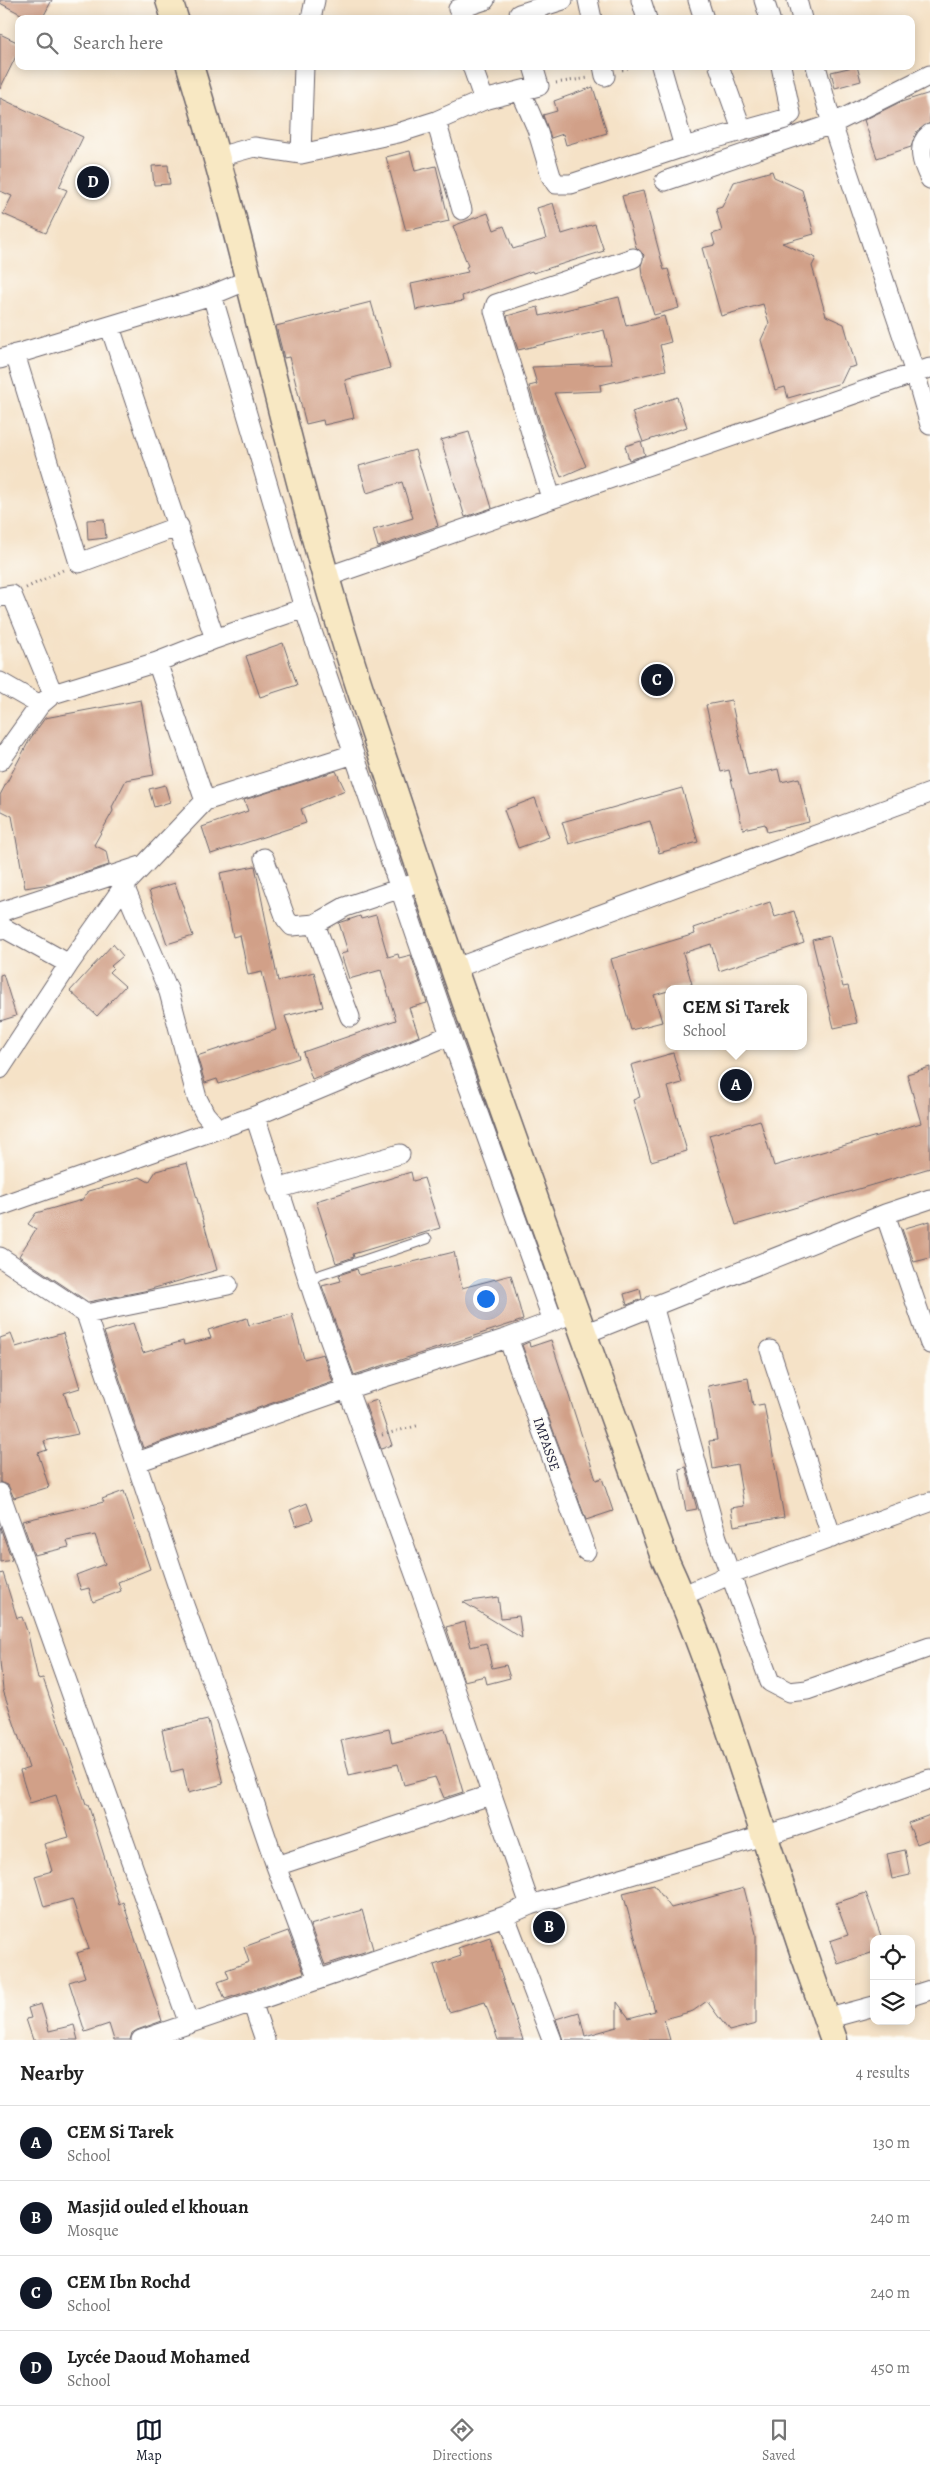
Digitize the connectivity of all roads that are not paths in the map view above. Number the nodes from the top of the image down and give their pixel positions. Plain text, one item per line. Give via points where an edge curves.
1 (169, 0) edge
2 (315, 0) edge
3 (485, 0) edge
4 (563, 0) edge
5 (588, 0) edge
6 (641, 0) edge
7 (698, 0) edge
8 (764, 0) edge
9 (458, 9) edge
10 (518, 11) edge
11 (174, 15) edge
12 (312, 15) edge
13 (591, 15) edge
14 (646, 15) edge
15 (703, 15) edge
16 (769, 15) edge
17 (191, 70) edge
18 (304, 70) edge
19 (473, 70) edge
20 (534, 70) edge
21 (662, 70) edge
22 (720, 70) edge
23 (782, 70) edge
24 (817, 70) edge
25 (930, 75) edge
26 (521, 92) junction
27 (484, 100) junction
28 (436, 122) junction
29 (832, 124) junction
30 (742, 130) junction
31 (930, 134) edge
32 (684, 147) junction
33 (301, 154) junction
34 (218, 157) junction
35 (930, 179) edge
36 (664, 181) dead end
37 (462, 210) dead end
38 (633, 258) dead end
39 (248, 280) junction
40 (212, 295) junction
41 (110, 327) junction
42 (8, 357) edge
43 (922, 370) edge
44 (930, 425) edge
45 (551, 498) junction
46 (178, 526) junction
47 (326, 577) junction
48 (6, 596) edge
49 (304, 608) junction
50 (215, 639) junction
51 (157, 662) junction
52 (0, 682) edge
53 (46, 699) junction
54 (354, 754) junction
55 (0, 761) edge
56 (930, 793) edge
57 (205, 801) junction
58 (264, 858) dead end
59 (141, 866) junction
60 (412, 884) junction
61 (124, 886) junction
62 (1, 924) edge
63 (315, 924) junction
64 (69, 964) junction
65 (453, 969) junction
66 (350, 1017) dead end
67 (450, 1035) junction
68 (0, 1069) edge
69 (255, 1116) junction
70 (217, 1128) junction
71 (400, 1154) dead end
72 (277, 1189) junction
73 (930, 1199) edge
74 (0, 1206) edge
75 (885, 1214) junction
76 (427, 1239) dead end
77 (0, 1257) edge
78 (308, 1279) junction
79 (228, 1285) dead end
80 (653, 1305) junction
81 (86, 1314) junction
82 (571, 1322) junction
83 (508, 1338) junction
84 (930, 1344) edge
85 (770, 1350) dead end
86 (347, 1389) junction
87 (137, 1462) junction
88 (0, 1493) edge
89 (930, 1502) edge
90 (832, 1538) junction
91 (586, 1551) dead end
92 (729, 1575) junction
93 (682, 1596) junction
94 (930, 1647) edge
95 (930, 1779) edge
96 (490, 1796) junction
97 (764, 1834) junction
98 (276, 1866) junction
99 (530, 1905) junction
100 (505, 1916) junction
101 (318, 1979) junction
102 (930, 1990) edge
103 (915, 1995) edge
104 (252, 2002) junction
105 (870, 2008) edge
106 (189, 2024) junction
107 (830, 2029) edge
108 (142, 2040) edge
109 (265, 2040) edge
110 (552, 2040) edge

1 - 11 main road
2 - 12 street
3 - 9 street
4 - 10 street
5 - 13 street
6 - 14 street
7 - 15 street
8 - 16 street
17 - 34 main road
18 - 33 street
19 - 27 street
20 - 26 street via 539,86
21 - 32 street
22 - 30 street
23 - 30 street via 791,114 785,119
24 - 29 street
25 - 29 street
26 - 27 street
26 - 32 street via 556,184 571,184
27 - 28 street
28 - 33 street
28 - 37 street
29 - 36 street
29 - 43 street
30 - 32 street
31 - 35 street via 921,147
33 - 34 street via 254,147
34 - 39 main road
38 - 45 street via 496,304 494,311
39 - 40 street
39 - 47 main road
40 - 41 street
40 - 49 street
41 - 42 street
41 - 46 street
42 - 46 street via 78,563
43 - 44 street
43 - 45 street
45 - 47 street
46 - 50 street
47 - 60 main road
48 - 53 street
49 - 50 street
49 - 54 street
50 - 51 street
51 - 53 street
51 - 57 street
52 - 53 street
53 - 55 street
54 - 57 street
54 - 60 street
56 - 65 street
57 - 59 street
58 - 63 street via 286,919 292,926
59 - 61 street
59 - 62 street
60 - 63 street via 345,907
60 - 65 main road
60 - 67 street
61 - 64 street
61 - 70 street via 169,992 197,1098
62 - 64 street
63 - 66 street
64 - 68 street
65 - 82 main road
67 - 69 street
67 - 82 street
69 - 70 street
69 - 72 street
70 - 74 street
71 - 72 street
72 - 78 street
73 - 75 street
75 - 80 street
75 - 84 street
76 - 78 lane
77 - 81 street
78 - 86 street
79 - 81 street
80 - 82 street
80 - 92 street via 690,1448
81 - 87 street
82 - 83 street
82 - 93 main road
83 - 86 street
83 - 91 street, IMPASSE
85 - 90 street
86 - 87 street
86 - 96 street via 424,1600
87 - 98 street
88 - 106 street
89 - 90 street
90 - 92 street
92 - 93 street
92 - 94 street via 770,1682 782,1690 807,1690
93 - 97 main road
95 - 97 street
96 - 98 street
96 - 99 street
97 - 99 street
97 - 107 main road via 791,1922
98 - 101 street
99 - 100 street
100 - 101 street
100 - 110 street
101 - 104 street
102 - 103 street
104 - 106 street
104 - 109 street
105 - 107 street
106 - 108 street

